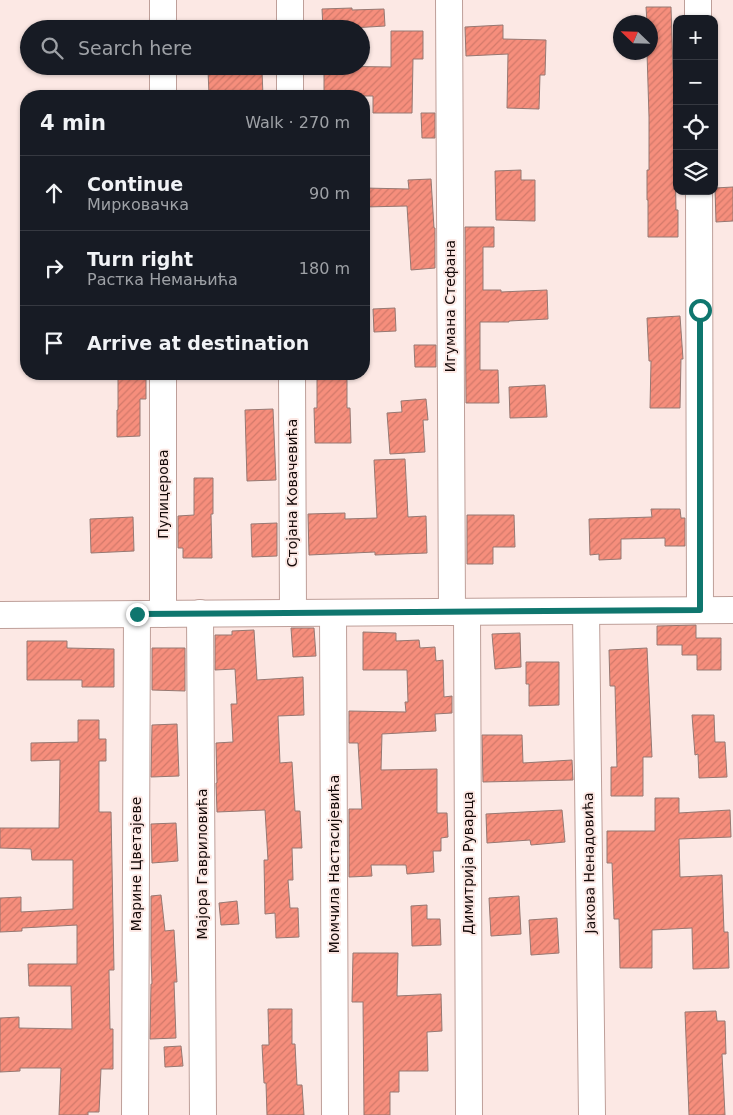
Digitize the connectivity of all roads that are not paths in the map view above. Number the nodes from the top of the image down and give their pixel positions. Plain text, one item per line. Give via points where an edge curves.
1 (163, 0) edge
2 (290, 0) edge
3 (448, 0) edge
4 (698, 0) edge
5 (698, 15) edge
6 (163, 20) edge
7 (290, 20) edge
8 (163, 75) edge
9 (290, 75) edge
10 (163, 90) edge
11 (290, 90) edge
12 (699, 195) edge
13 (163, 380) edge
14 (292, 380) edge
15 (700, 610) junction
16 (733, 610) edge
17 (586, 611) junction
18 (460, 612) junction
19 (200, 613) junction
20 (293, 613) junction
21 (333, 613) junction
22 (137, 614) junction
23 (163, 614) junction
24 (0, 615) edge
25 (135, 1115) edge
26 (203, 1115) edge
27 (335, 1115) edge
28 (469, 1115) edge
29 (592, 1115) edge

1 - 6 street
2 - 7 street
3 - 18 street, Игумана Стефана
4 - 5 street
8 - 10 street
9 - 11 street
12 - 15 street
13 - 23 street, Пулицерова
14 - 20 street, Стојана Ковачевића
15 - 16 street
15 - 17 street
17 - 18 street
17 - 29 street, Јакова Ненадовића
18 - 21 street
18 - 28 street, Димитрија Руварца
19 - 20 street
19 - 23 street
19 - 26 street, Мајора Гавриловића
20 - 21 street
21 - 27 street, Момчила Настасијевића
22 - 23 street
22 - 24 street
22 - 25 street, Марине Цветајеве

